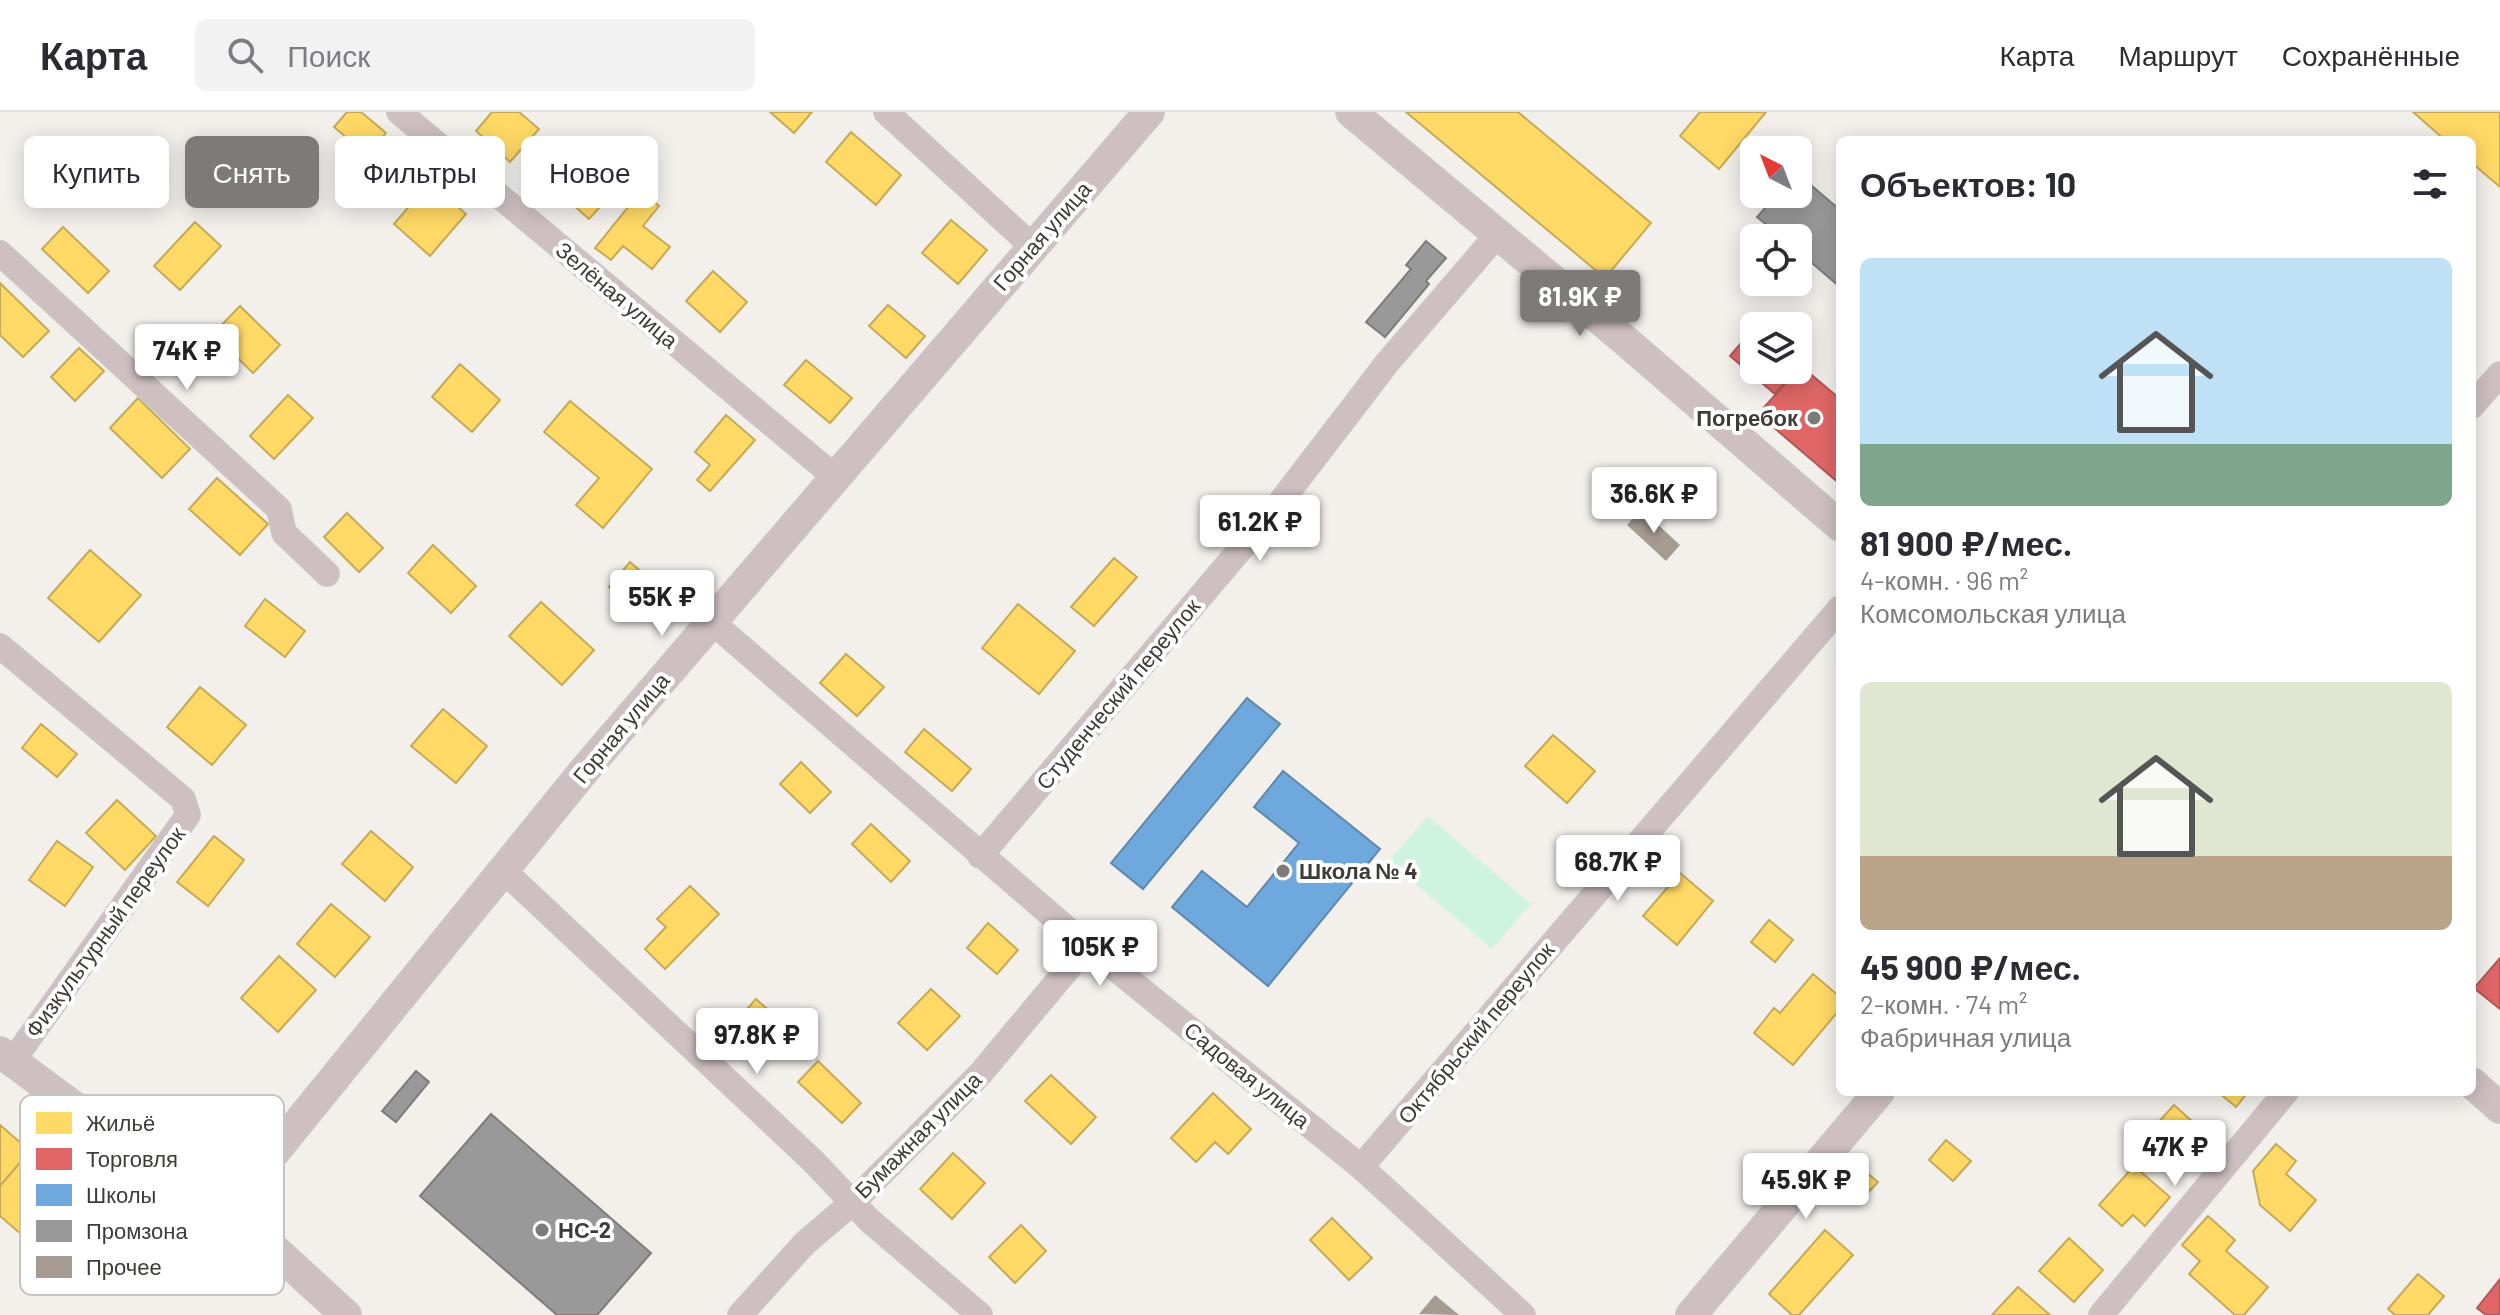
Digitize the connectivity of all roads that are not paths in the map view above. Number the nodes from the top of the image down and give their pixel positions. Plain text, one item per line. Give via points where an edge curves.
1 (399, 112) edge
2 (886, 112) edge
3 (1149, 112) edge
4 (1351, 112) edge
5 (1498, 234) junction
6 (1032, 246) junction
7 (0, 253) edge
8 (2500, 374) edge
9 (2476, 401) edge
10 (835, 477) junction
11 (1836, 523) edge
12 (327, 574) dead end
13 (1836, 613) edge
14 (712, 622) junction
15 (0, 646) edge
16 (980, 856) junction
17 (503, 870) junction
18 (1087, 946) junction
19 (6, 1057) edge
20 (2476, 1087) edge
21 (58, 1095) edge
22 (1876, 1096) edge
23 (2283, 1096) edge
24 (2500, 1108) edge
25 (284, 1140) edge
26 (1361, 1167) junction
27 (852, 1203) junction
28 (284, 1258) edge
29 (346, 1315) edge
30 (740, 1315) edge
31 (980, 1315) edge
32 (1523, 1315) edge
33 (1691, 1315) edge
34 (2101, 1315) edge

1 - 10 street, Зелёная улица
2 - 6 street
3 - 6 street, Горная улица
4 - 5 street
5 - 11 street
5 - 16 street, Студенческий переулок via 1387,363 1279,504
6 - 10 street, Горная улица
7 - 12 street via 279,509 284,533
8 - 9 street
10 - 14 street, Горная улица
13 - 26 street, Октябрьский переулок
14 - 16 street, Садовая улица
14 - 17 street, Горная улица
15 - 19 street, Физкультурный переулок via 183,799 188,815
16 - 18 street, Садовая улица
17 - 25 street, Горная улица
17 - 27 street
18 - 26 street, Садовая улица
18 - 27 street, Бумажная улица via 981,1073
19 - 21 street
20 - 24 street
22 - 33 street
23 - 34 street
26 - 32 street, Садовая улица
27 - 30 street, Бумажная улица via 805,1243
27 - 31 street
28 - 29 street

